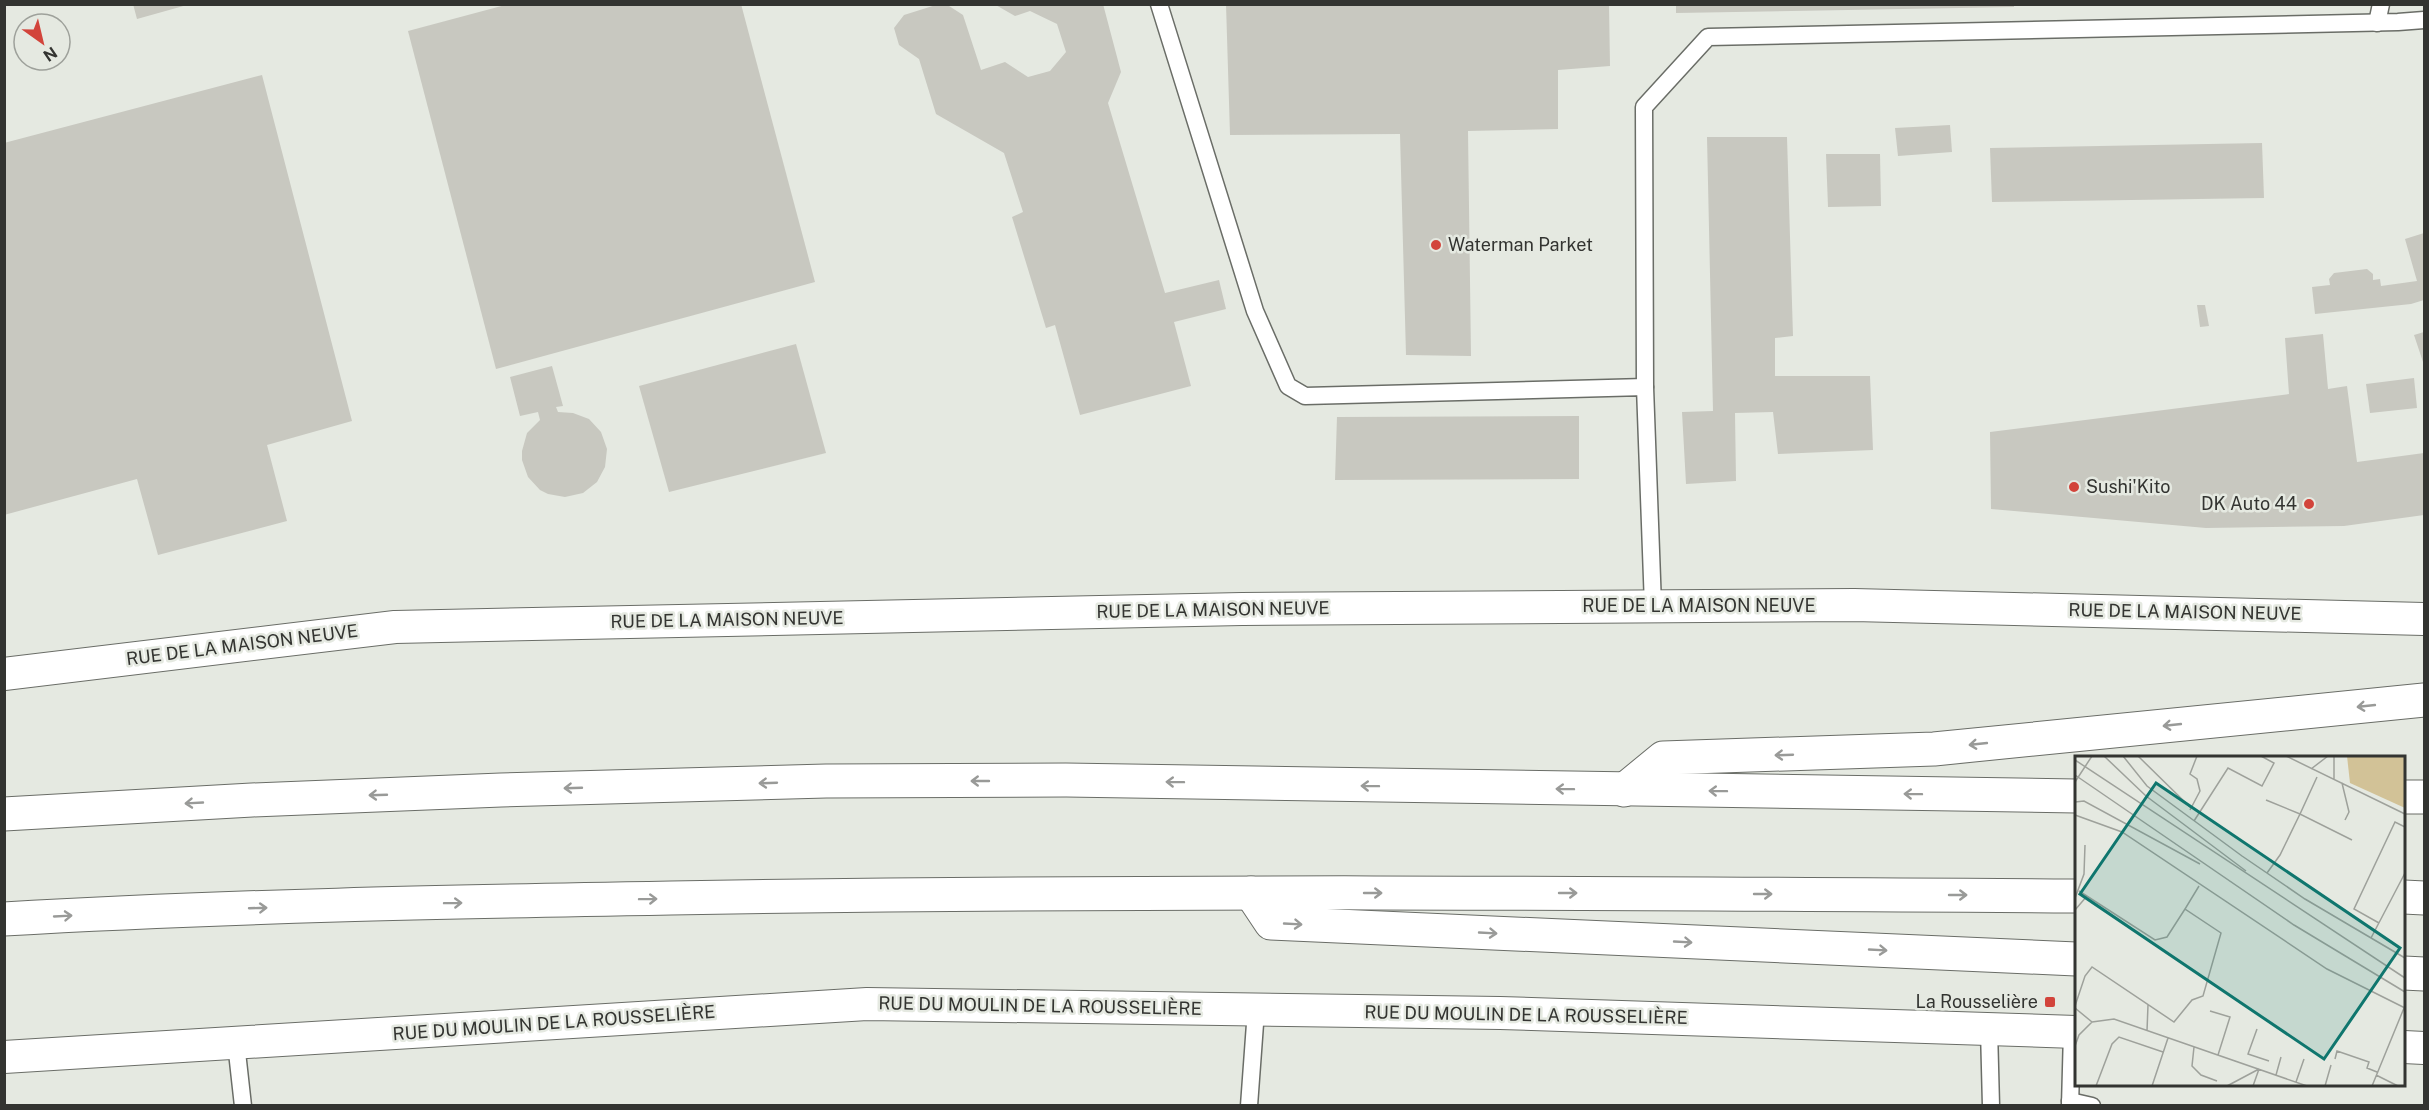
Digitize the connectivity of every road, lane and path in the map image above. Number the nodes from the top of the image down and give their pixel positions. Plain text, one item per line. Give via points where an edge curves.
1 (1159, 4) edge
2 (2381, 4) edge
3 (2424, 20) edge
4 (2377, 23) junction
5 (1645, 387) junction
6 (1653, 606) junction
7 (2424, 619) edge
8 (4, 674) edge
9 (2424, 700) edge
10 (1624, 790) junction
11 (2075, 796) edge
12 (2405, 797) edge
13 (2424, 797) edge
14 (4, 814) edge
15 (1251, 893) junction
16 (2075, 896) edge
17 (2405, 897) edge
18 (2424, 898) edge
19 (4, 919) edge
20 (2075, 959) edge
21 (2405, 974) edge
22 (2424, 974) edge
23 (1256, 1010) junction
24 (1989, 1029) junction
25 (2074, 1032) edge
26 (236, 1042) junction
27 (2405, 1047) edge
28 (2424, 1048) edge
29 (4, 1057) edge
30 (2070, 1103) edge
31 (243, 1106) edge
32 (1250, 1106) edge
33 (1991, 1106) edge
34 (2092, 1106) edge

1 - 5 lane via 1255,311 1288,386 1305,396
2 - 4 lane
3 - 4 lane
4 - 5 lane via 1708,37 1644,107
5 - 6 lane
6 - 7 street, RUE DE LA MAISON NEUVE via 1854,605
6 - 8 street, RUE DE LA MAISON NEUVE via 1242,609 395,627
9 -> 10 highway via 1934,749 1663,758
11 -> 10 highway
10 -> 14 highway via 1066,780 826,781 477,790
12 - 13 highway
15 -> 16 highway
19 -> 15 highway via 600,900
15 -> 20 highway via 1271,923
17 - 18 highway
21 - 22 highway
23 - 24 street, RUE DU MOULIN DE LA ROUSSELIÈRE via 1500,1013
23 - 26 street, RUE DU MOULIN DE LA ROUSSELIÈRE via 867,1004
23 - 32 lane
24 - 25 street, RUE DU MOULIN DE LA ROUSSELIÈRE
24 - 33 lane
25 - 30 lane
26 - 29 street, RUE DU MOULIN DE LA ROUSSELIÈRE
26 - 31 lane
27 - 28 street
30 - 34 lane

